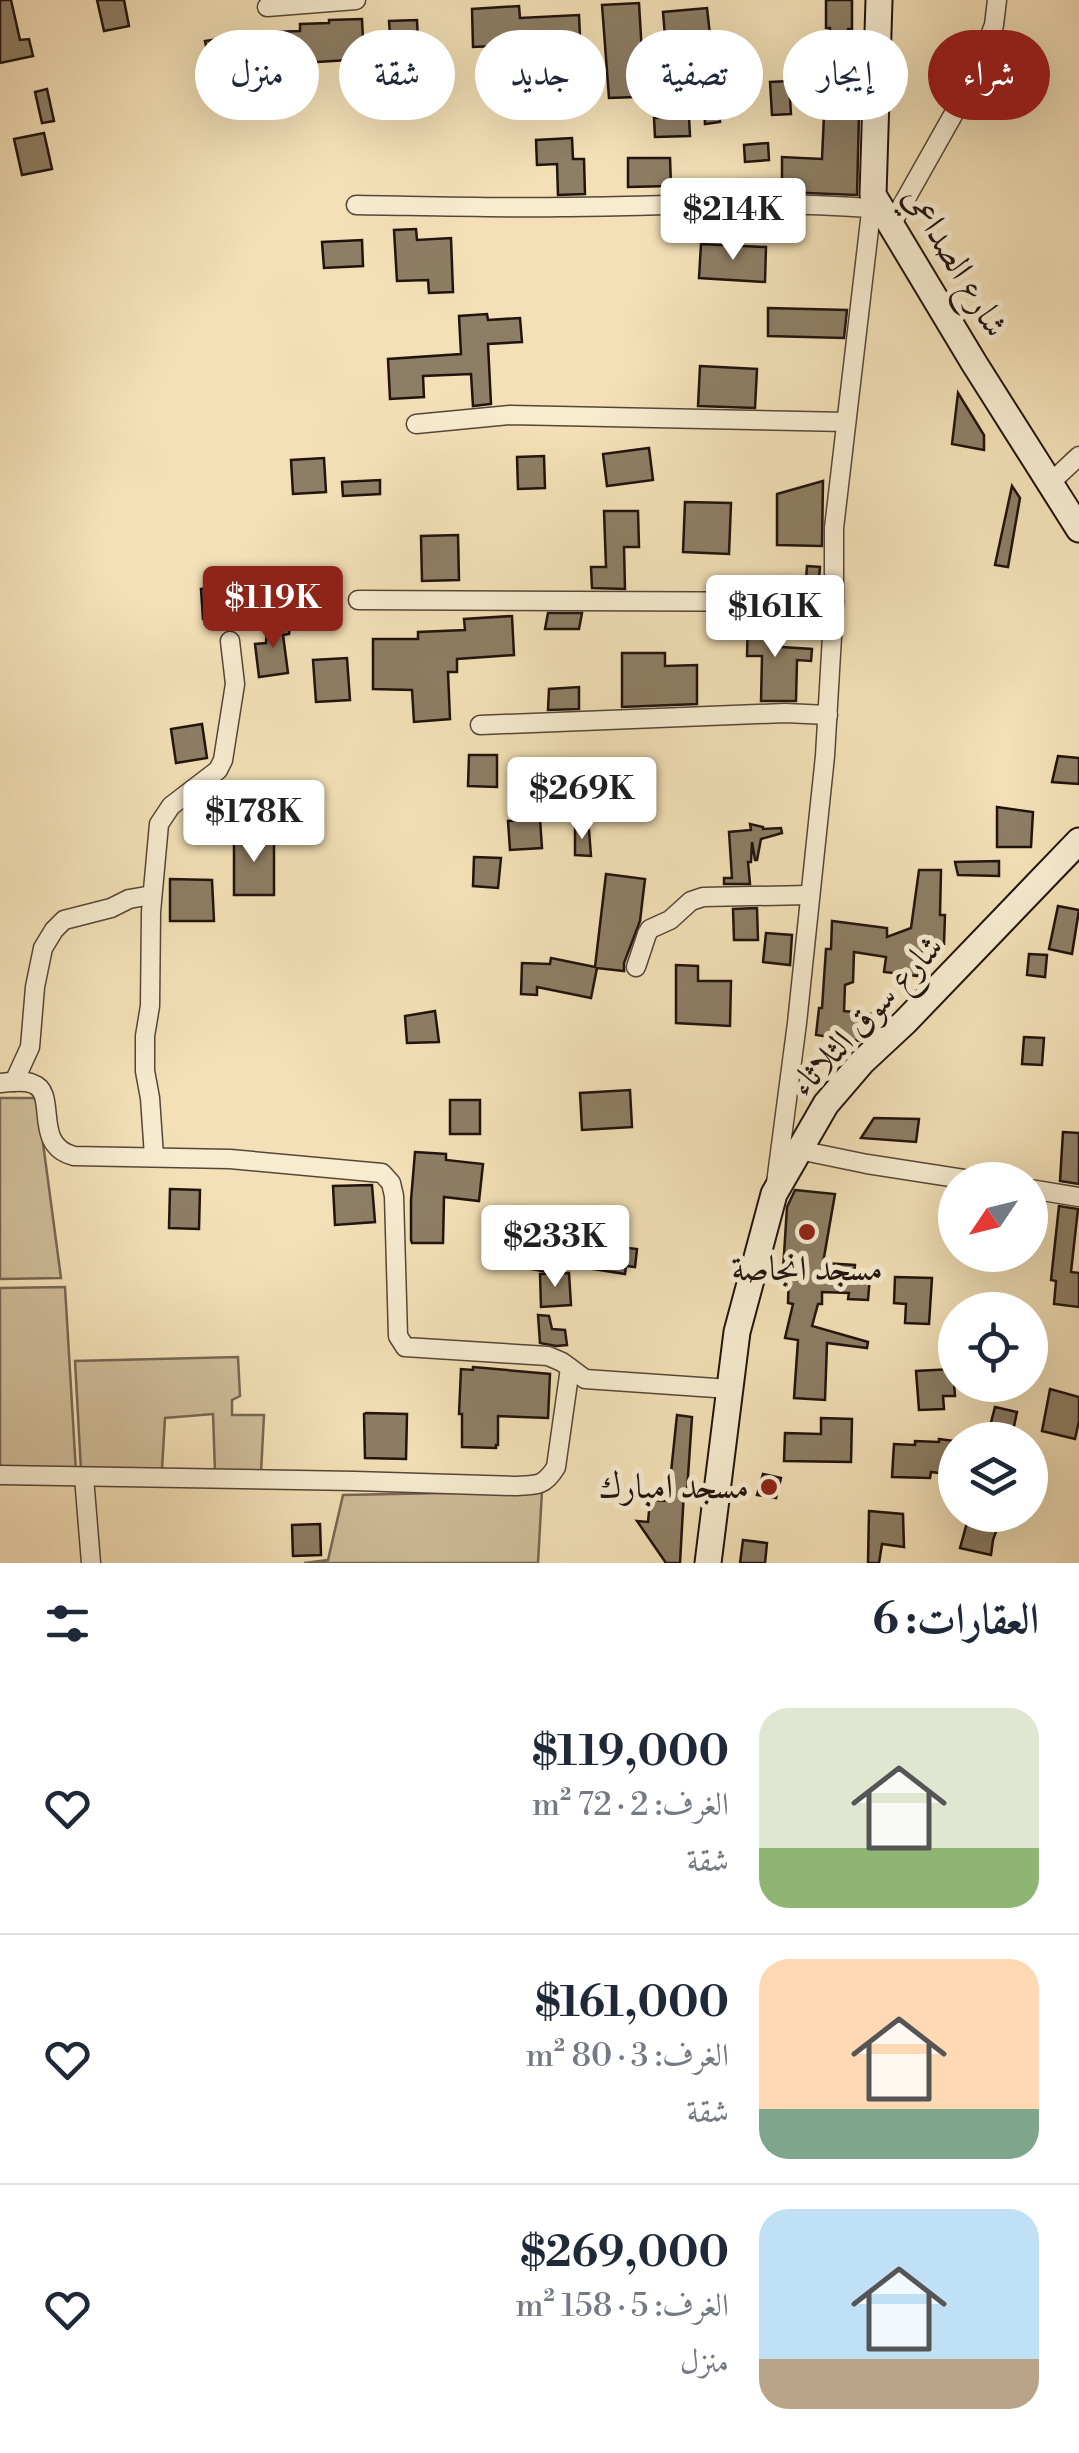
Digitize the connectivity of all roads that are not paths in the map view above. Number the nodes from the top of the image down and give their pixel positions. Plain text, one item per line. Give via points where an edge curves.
1 (356, 0) edge
2 (879, 0) edge
3 (997, 0) edge
4 (266, 6) dead end
5 (871, 202) junction
6 (356, 205) dead end
7 (891, 225) junction
8 (846, 422) junction
9 (416, 424) dead end
10 (1079, 456) edge
11 (1050, 483) junction
12 (1079, 530) edge
13 (358, 600) dead end
14 (834, 602) junction
15 (230, 641) dead end
16 (828, 715) junction
17 (480, 725) dead end
18 (1079, 841) edge
19 (152, 895) junction
20 (810, 895) junction
21 (636, 966) dead end
22 (7, 1082) edge
23 (799, 1150) junction
24 (154, 1156) junction
25 (938, 1175) edge
26 (1048, 1192) edge
27 (774, 1194) junction
28 (1079, 1197) edge
29 (570, 1368) junction
30 (730, 1390) junction
31 (0, 1475) edge
32 (84, 1478) junction
33 (91, 1563) edge
34 (708, 1563) edge

1 - 4 street
2 - 5 street, شارع الصداعي
3 - 7 street via 975,76
5 - 6 street
5 - 7 street, شارع الصداعي
5 - 8 street
7 - 11 street, شارع الصداعي
8 - 9 street via 510,415
8 - 14 street
10 - 11 street
11 - 12 street, شارع الصداعي
13 - 14 street
14 - 16 street
15 - 19 street via 234,684 223,760 162,815
16 - 17 street
16 - 20 street
18 - 23 street, شارع سوق الثلاثاء via 862,1062
19 - 22 street via 64,920 54,930 43,948 30,1047
19 - 24 street via 144,1071
20 - 21 street via 691,901 650,929
20 - 27 street
22 - 24 street via 39,1086 52,1140 62,1153
23 - 25 street
23 - 27 street, شارع سوق الثلاثاء
24 - 29 street via 382,1173 394,1196 398,1336 405,1347 548,1356
26 - 28 street
27 - 30 street, شارع سوق الثلاثاء via 736,1332
29 - 30 street via 584,1380
29 - 32 street via 556,1467 538,1485
30 - 34 street, شارع سوق الثلاثاء
31 - 32 street
32 - 33 street

